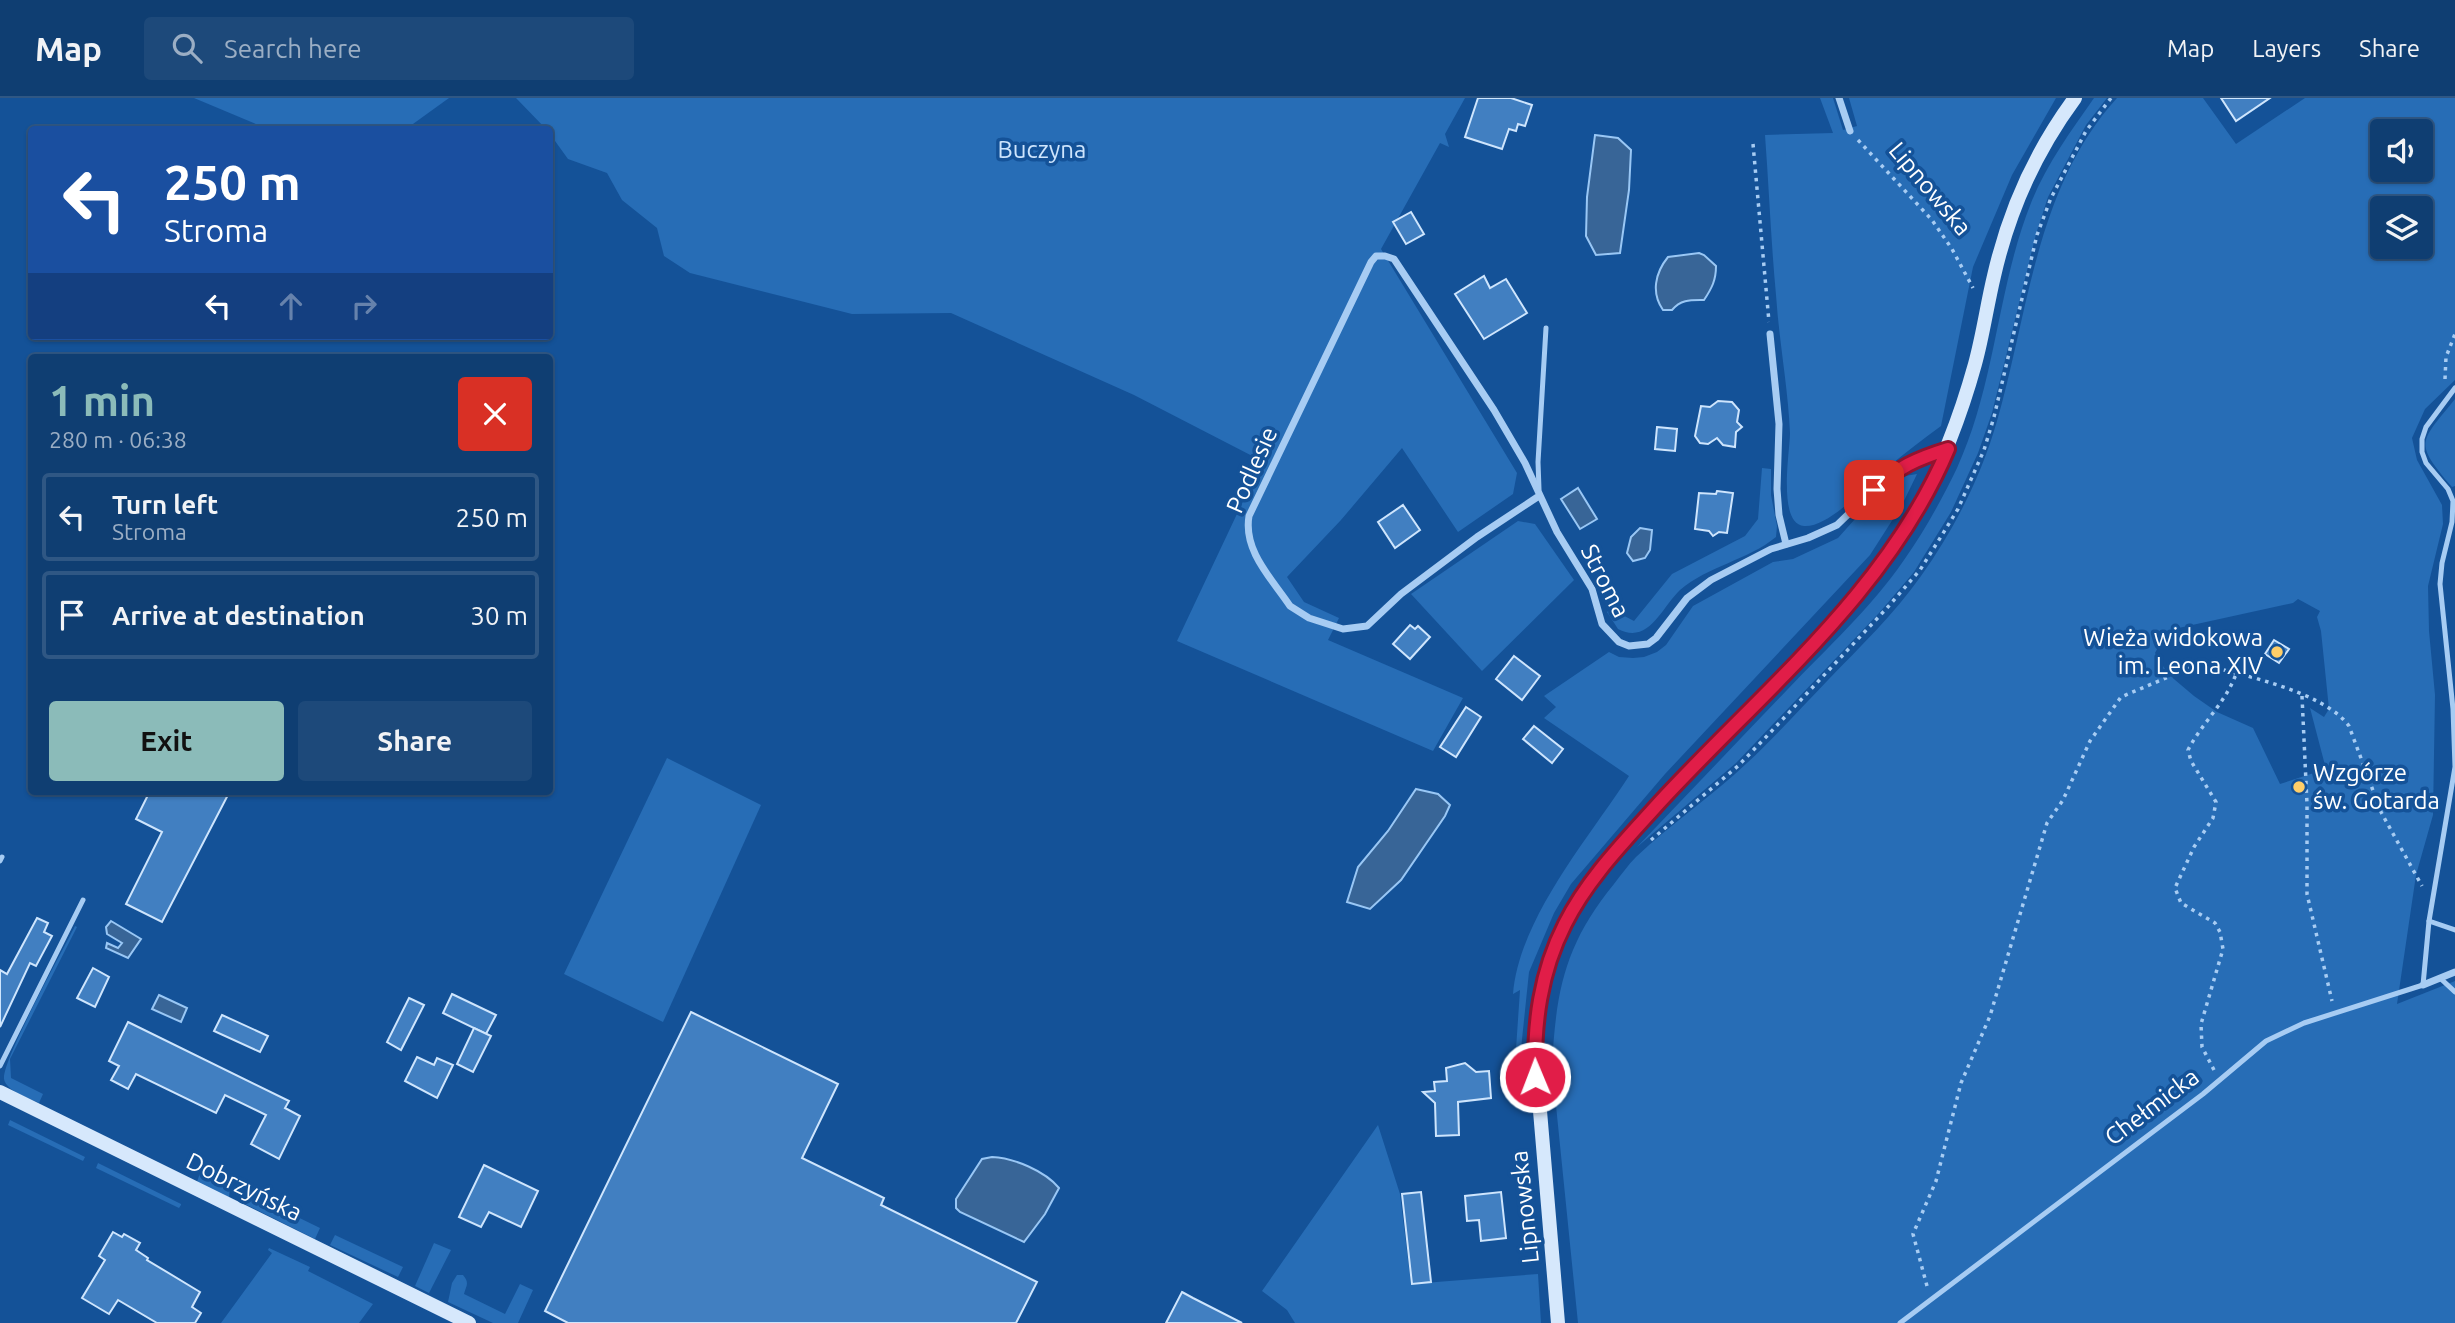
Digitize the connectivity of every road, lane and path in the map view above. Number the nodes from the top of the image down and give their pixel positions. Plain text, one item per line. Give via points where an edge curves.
1 (1839, 98) edge
2 (2075, 98) edge
3 (2110, 98) edge
4 (1850, 131) joint
5 (1754, 144) dead end
6 (1401, 269) joint
7 (1986, 311) junction
8 (1546, 328) dead end
9 (1770, 334) joint
10 (2455, 334) edge
11 (2455, 388) edge
12 (2448, 397) junction
13 (1948, 449) junction
14 (1539, 496) junction
15 (1786, 544) junction
16 (2191, 662) dead end
17 (2199, 664) junction
18 (2236, 674) junction
19 (2302, 695) junction
20 (1648, 842) dead end
21 (83, 900) dead end
22 (2432, 903) junction
23 (2429, 920) junction
24 (2455, 930) edge
25 (2455, 972) edge
26 (2440, 978) junction
27 (2423, 985) junction
28 (2455, 992) edge
29 (2334, 1013) junction
30 (0, 1066) edge
31 (2220, 1079) junction
32 (0, 1093) edge
33 (1931, 1299) junction
34 (469, 1323) edge
35 (1558, 1323) edge
36 (1900, 1323) edge

1 - 4 street
2 - 7 main road, Lipnowska via 2025,177 2006,229
3 - 20 path via 2086,131 2051,198 2037,235 1984,450 1937,543 1887,608 1758,746
4 - 7 path, Lipnowska via 1932,220
5 - 9 path
6 - 14 street, Stroma via 1498,417
6 - 14 street, Podlesie via 1385,256 1376,256 1371,262 1249,516 1247,530 1255,555 1298,612 1343,629 1356,629 1367,626 1412,586
7 - 13 main road, Lipnowska
8 - 14 lane
9 - 15 street via 1779,424 1777,489
10 - 12 path via 2446,357
11 - 12 lane
12 - 22 lane via 2422,439 2426,463 2453,501 2440,584 2455,767
13 - 15 street, Stroma via 1892,472 1837,525
13 - 35 main road, Lipnowska via 1912,519 1869,582 1626,840 1565,923 1547,966 1535,1031 1535,1077
14 - 15 street, Stroma via 1592,589 1602,624 1629,646 1656,638 1687,598 1711,580
16 - 17 path
17 - 18 path
17 - 33 path via 2121,697 2090,740 2063,800 2047,823 1990,1016 1961,1083 1936,1181 1913,1234
18 - 19 path
18 - 31 path via 2231,690 2189,750 2216,802 2213,818 2175,888 2181,903 2216,923 2220,932 2222,949 2201,1024 2202,1047
19 - 22 path via 2342,716 2350,726 2384,819
19 - 29 path via 2308,894
21 - 30 lane
22 - 23 lane
23 - 24 lane
23 - 27 lane
25 - 26 street, Chełmicka
26 - 27 street, Chełmicka
26 - 28 lane
27 - 29 lane, Chełmicka
29 - 31 lane, Chełmicka via 2266,1041
31 - 33 lane, Chełmicka
32 - 34 main road, Dobrzyńska
33 - 36 lane, Chełmicka

